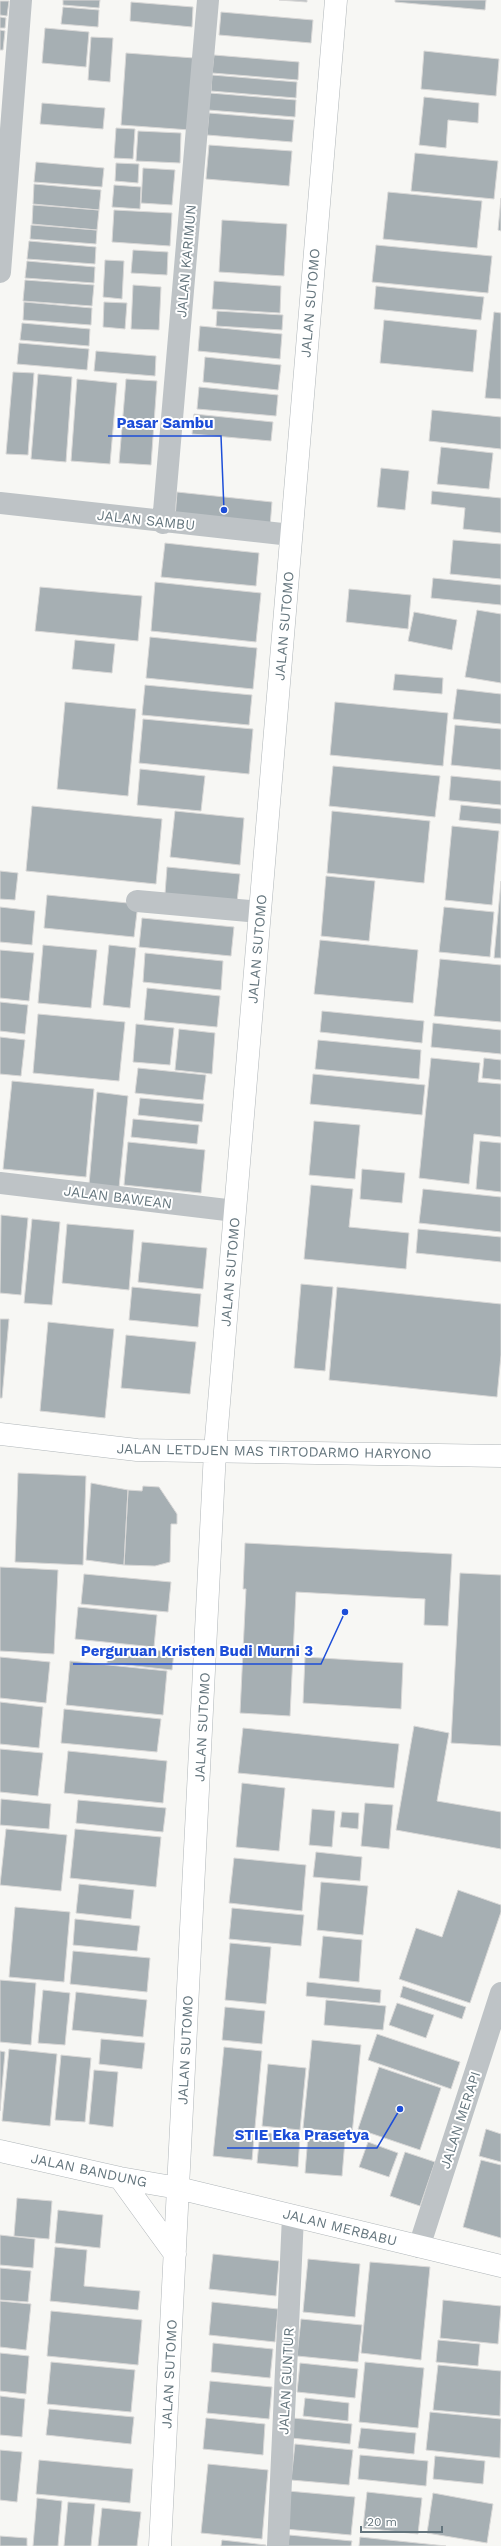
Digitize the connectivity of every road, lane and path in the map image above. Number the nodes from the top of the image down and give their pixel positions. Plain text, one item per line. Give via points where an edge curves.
1 (20, 0) edge
2 (208, 0) edge
3 (336, 0) edge
4 (0, 272) edge
5 (0, 503) edge
6 (163, 523) junction
7 (292, 535) junction
8 (137, 901) dead end
9 (260, 912) junction
10 (0, 1183) edge
11 (235, 1211) junction
12 (0, 1434) edge
13 (216, 1451) junction
14 (501, 1456) edge
15 (501, 1993) edge
16 (0, 2151) edge
17 (120, 2178) junction
18 (178, 2188) junction
19 (293, 2216) junction
20 (419, 2247) junction
21 (175, 2254) junction
22 (501, 2266) edge
23 (160, 2546) edge
24 (278, 2546) edge

1 - 4 street
2 - 6 street, JALAN KARIMUN
3 - 7 main road, JALAN SUTOMO
5 - 6 street, JALAN SAMBU
6 - 7 street, JALAN SAMBU
7 - 9 main road, JALAN SUTOMO
8 - 9 street
9 - 11 main road, JALAN SUTOMO
10 - 11 street, JALAN BAWEAN
11 - 13 main road, JALAN SUTOMO
12 - 13 main road, JALAN LETDJEN MAS TIRTODARMO HARYONO via 136,1450
13 - 14 main road, JALAN LETDJEN MAS TIRTODARMO HARYONO
13 - 18 main road, JALAN SUTOMO
15 - 20 street, JALAN MERAPI
16 - 17 main road, JALAN BANDUNG
17 - 18 main road, JALAN BANDUNG
17 - 21 main road
18 - 19 main road, JALAN MERBABU
18 - 21 main road, JALAN SUTOMO
19 - 20 main road, JALAN MERBABU
19 - 24 street, JALAN GUNTUR
20 - 22 main road, JALAN MERBABU
21 - 23 main road, JALAN SUTOMO

